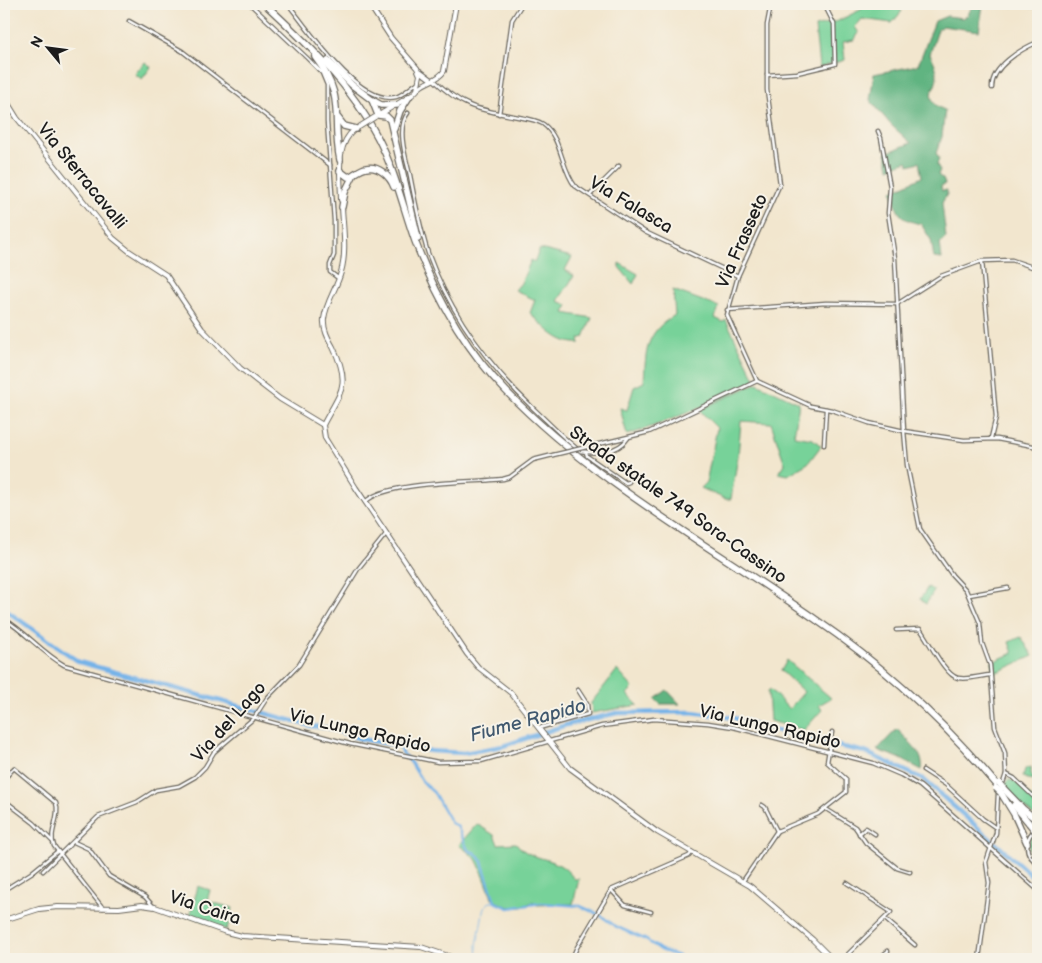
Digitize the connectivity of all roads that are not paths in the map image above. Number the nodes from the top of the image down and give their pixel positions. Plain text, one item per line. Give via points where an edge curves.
1 (250, 4) edge
2 (265, 4) edge
3 (288, 4) edge
4 (369, 4) edge
5 (456, 4) edge
6 (522, 4) edge
7 (771, 4) edge
8 (824, 4) edge
9 (129, 21) dead end
10 (286, 24) junction
11 (1038, 42) edge
12 (417, 68) junction
13 (766, 75) junction
14 (433, 80) junction
15 (420, 81) junction
16 (992, 88) dead end
17 (417, 90) junction
18 (4, 96) edge
19 (409, 97) junction
20 (372, 100) junction
21 (396, 104) junction
22 (408, 113) dead end
23 (499, 114) junction
24 (376, 116) junction
25 (338, 118) junction
26 (357, 128) junction
27 (394, 129) junction
28 (878, 131) dead end
29 (340, 160) junction
30 (330, 165) junction
31 (619, 166) dead end
32 (340, 171) junction
33 (353, 176) junction
34 (591, 194) junction
35 (342, 207) junction
36 (416, 242) junction
37 (982, 261) junction
38 (1038, 269) edge
39 (428, 273) junction
40 (738, 276) junction
41 (339, 278) junction
42 (897, 304) junction
43 (727, 310) junction
44 (757, 381) junction
45 (826, 409) junction
46 (323, 425) junction
47 (904, 431) junction
48 (629, 437) junction
49 (991, 438) junction
50 (824, 445) dead end
51 (1038, 447) edge
52 (586, 452) junction
53 (631, 474) dead end
54 (365, 502) junction
55 (386, 534) junction
56 (1008, 588) dead end
57 (969, 595) junction
58 (4, 619) edge
59 (896, 630) dead end
60 (990, 675) junction
61 (578, 690) dead end
62 (255, 716) junction
63 (540, 729) junction
64 (832, 732) dead end
65 (549, 741) junction
66 (828, 751) junction
67 (923, 770) dead end
68 (1006, 774) junction
69 (4, 779) edge
70 (1000, 788) junction
71 (4, 800) edge
72 (1038, 801) edge
73 (762, 805) dead end
74 (826, 809) junction
75 (1038, 821) edge
76 (996, 828) junction
77 (1038, 828) edge
78 (777, 831) junction
79 (859, 834) junction
80 (875, 834) dead end
81 (1038, 834) edge
82 (52, 841) junction
83 (74, 842) junction
84 (1027, 843) junction
85 (991, 847) junction
86 (58, 851) junction
87 (692, 852) junction
88 (61, 855) junction
89 (1038, 863) edge
90 (43, 871) dead end
91 (910, 872) dead end
92 (743, 881) junction
93 (847, 883) dead end
94 (4, 890) edge
95 (611, 890) junction
96 (1038, 890) edge
97 (153, 906) junction
98 (102, 908) junction
99 (651, 912) dead end
100 (885, 918) junction
101 (4, 920) edge
102 (915, 945) dead end
103 (888, 951) dead end
104 (457, 959) edge
105 (572, 959) edge
106 (832, 959) edge
107 (843, 959) edge
108 (878, 959) edge
109 (978, 959) edge

1 - 30 street via 322,74 327,85
2 - 10 highway, Strada statale 749 Sora-Cassino
3 - 15 street via 335,63 364,88 378,95 396,96
4 - 12 main road via 398,47
5 - 14 main road via 446,66 442,74
6 - 23 street via 512,20
7 - 13 street, Via Frasseto via 767,25
8 - 13 street via 834,24 835,64 797,73
9 - 30 street via 182,50
10 - 20 highway
10 - 25 highway via 326,73 335,94
10 - 36 highway, Strada statale 749 Sora-Cassino via 327,65 363,112 389,162
11 - 16 street via 1026,47 1000,68 993,76
12 - 14 main road
12 - 15 main road
13 - 40 street, Via Frasseto via 780,184
14 - 15 main road
14 - 17 main road
14 - 23 street, Via Falasca via 461,103
15 - 17 main road
17 - 19 main road
18 - 46 main road, Via Sferracavalli via 17,118 112,238 166,275 202,330 240,368 280,399
19 - 21 main road
19 - 27 highway
20 - 21 highway via 381,105
20 - 24 highway
21 - 24 main road
22 - 52 street via 403,120 405,155 422,231 449,301 498,373 548,424 573,446
23 - 34 street, Via Falasca via 543,124 556,142 570,179 575,186
24 - 26 main road, bridge
24 - 27 highway via 388,118
25 - 26 highway via 344,126
25 - 29 highway
26 - 29 main road via 345,141
27 - 39 highway via 398,159
28 - 42 street via 890,186 888,213 895,258
29 - 32 main road
30 - 41 street via 334,249 330,272
31 - 34 street
32 - 33 highway via 348,177
32 - 35 main road
33 - 35 highway
33 - 36 highway via 372,167 387,175
34 - 40 street, Via Falasca via 645,232
35 - 41 main road via 343,260
36 - 39 highway, Strada statale 749 Sora-Cassino
37 - 38 street via 1012,260
37 - 42 street via 941,276
37 - 49 street via 996,416
39 - 70 highway, Strada statale 749 Sora-Cassino via 448,315 476,357 507,392 552,434 607,478 815,618 883,670 940,722
40 - 43 street, Via Frasseto
41 - 46 main road via 328,303 324,325 340,364 342,378 337,403
42 - 43 street via 826,304
42 - 47 street
43 - 44 street, Via Frasseto via 728,323
44 - 45 street via 811,406
44 - 48 street via 650,432
45 - 47 street
45 - 50 street
46 - 54 main road via 325,438
47 - 49 street via 958,439
47 - 57 street via 918,524 923,536
48 - 52 street via 610,451
48 - 54 street, bridge via 533,460 503,479 409,487 371,497
49 - 51 street
52 - 53 street via 587,456 626,483
54 - 55 main road
55 - 62 street, Via del Lago via 358,569 299,665
55 - 63 main road via 473,662 511,693
56 - 57 street
57 - 60 street via 980,624
58 - 62 street, Via Lungo Rapido via 64,665
59 - 60 street via 920,628 953,676
60 - 68 street via 995,727 1005,753
61 - 63 street via 587,704 588,714
62 - 65 street, Via Lungo Rapido via 401,756 455,763 481,760
62 - 83 street, Via del Lago via 214,752 205,767 188,783 156,790 137,802 103,814
63 - 65 main road
64 - 66 street
65 - 66 street, Via Lungo Rapido via 602,726 654,719 733,727
65 - 87 main road via 570,768 657,832
66 - 74 street via 826,762 847,782 846,792
66 - 85 street, Via Lungo Rapido via 873,763 920,786
67 - 76 street via 946,785
68 - 72 street
68 - 76 street via 997,798
69 - 82 street via 14,768 56,803
70 - 75 highway
70 - 81 highway, Strada statale 749 Sora-Cassino, bridge
70 - 84 highway
71 - 82 street
73 - 78 street
74 - 78 street
74 - 79 street via 854,826
76 - 85 street
77 - 84 street
78 - 92 street
79 - 80 street via 866,828
79 - 91 street via 897,868
82 - 86 street
83 - 88 street, Via del Lago
83 - 97 street via 89,849 109,876 145,897
84 - 89 street via 1031,858
85 - 96 street, Via Lungo Rapido
85 - 109 street via 986,862 989,883
86 - 88 street
86 - 94 street
87 - 92 main road
87 - 95 street via 690,856
88 - 90 street, Via del Lago
88 - 98 street
92 - 106 main road
93 - 100 street via 891,912
95 - 99 street via 625,905
95 - 105 street
97 - 98 main road, Via Caira
97 - 104 main road, Via Caira via 242,936 420,947
98 - 101 main road, Via Caira via 58,907
100 - 102 street
100 - 107 street
103 - 108 street

